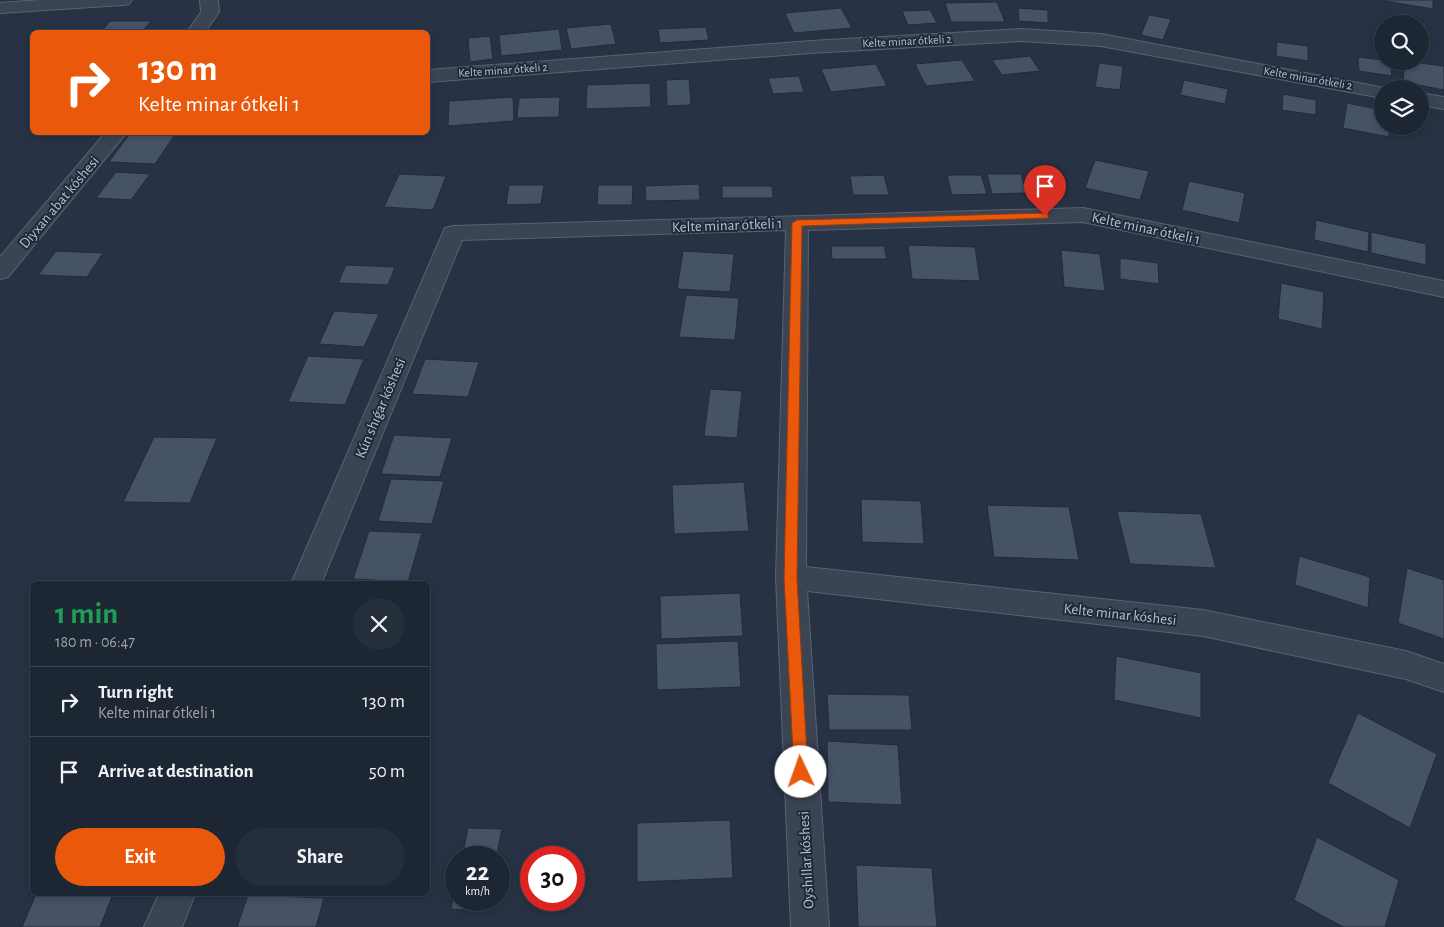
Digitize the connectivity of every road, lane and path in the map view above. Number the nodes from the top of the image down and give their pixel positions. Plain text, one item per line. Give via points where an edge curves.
1 (123, 0) edge
2 (209, 0) edge
3 (0, 8) edge
4 (197, 30) edge
5 (430, 76) edge
6 (1374, 91) edge
7 (1429, 100) edge
8 (1444, 103) edge
9 (114, 135) edge
10 (797, 223) junction
11 (453, 233) joint
12 (0, 272) edge
13 (1444, 289) edge
14 (791, 578) junction
15 (307, 581) edge
16 (1444, 678) edge
17 (176, 896) edge
18 (163, 927) edge
19 (810, 927) edge

1 - 3 street
2 - 4 street via 210,12
5 - 6 street, Kelte minar ótkeli 2 via 1021,34 1101,40
7 - 8 street
9 - 12 street, Diyxan abat kóshesi
10 - 11 street, Kelte minar ótkeli 1
10 - 13 street, Kelte minar ótkeli 1 via 1083,215
10 - 14 street, Oyshıllar kóshesi
11 - 15 street, Kún shıǵar kóshesi
14 - 16 street, Kelte minar kóshesi via 1203,623 1406,665
14 - 19 street, Oyshıllar kóshesi
17 - 18 street

